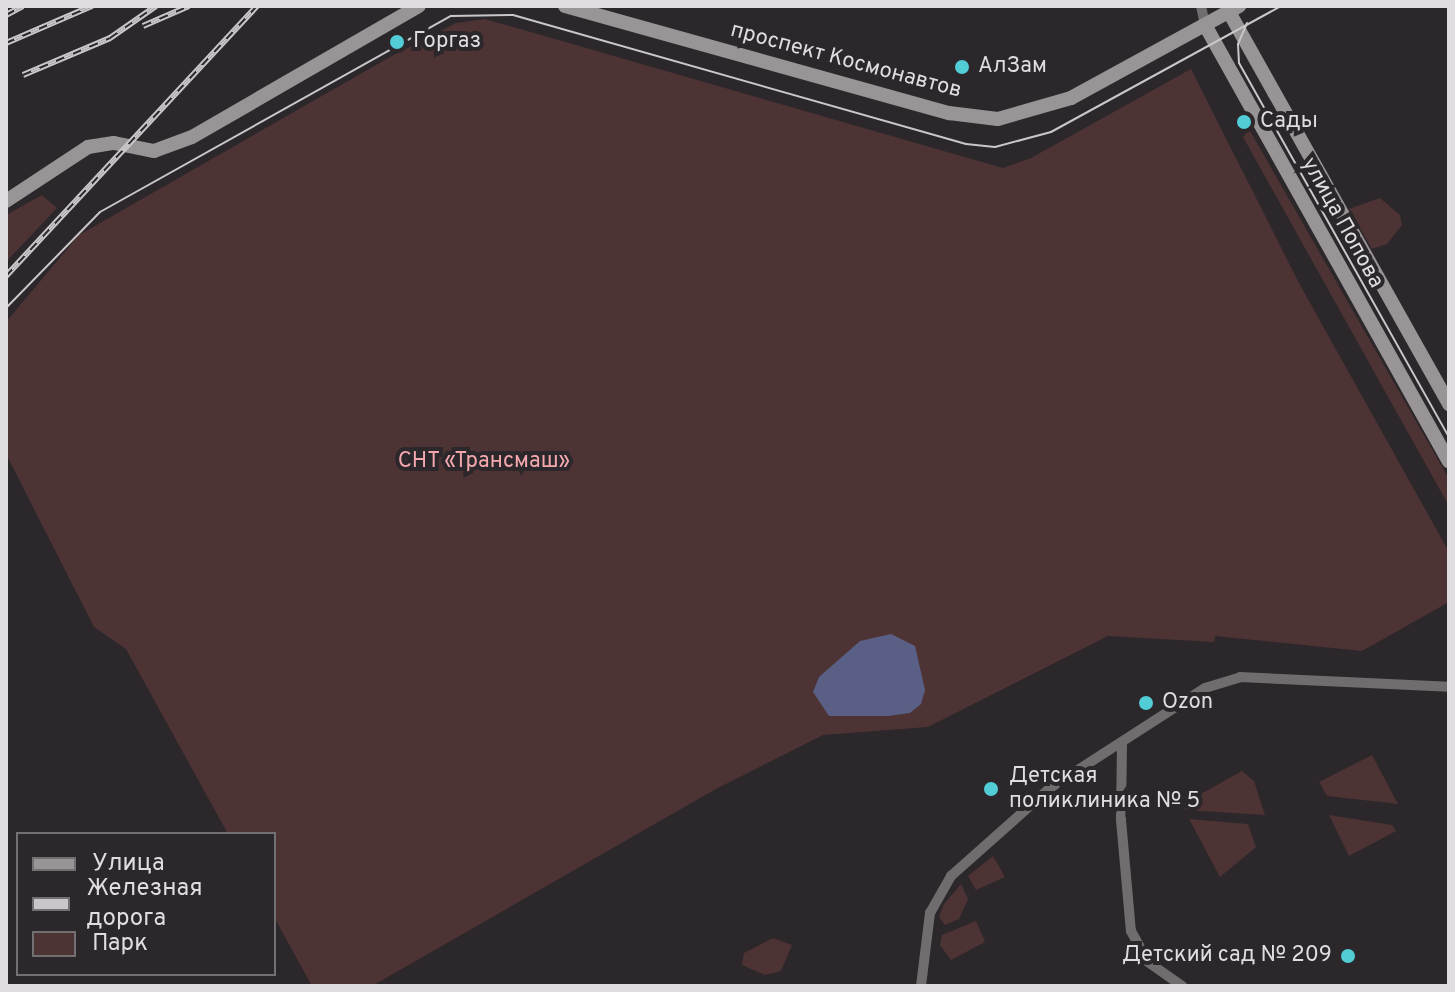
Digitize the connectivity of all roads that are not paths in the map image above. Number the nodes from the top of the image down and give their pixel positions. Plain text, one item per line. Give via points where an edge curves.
1 (419, 6) edge
2 (565, 6) edge
3 (1201, 6) edge
4 (1230, 8) edge
5 (1205, 25) junction
6 (6, 201) edge
7 (1372, 266) junction
8 (1348, 279) junction
9 (1449, 404) edge
10 (1449, 461) edge
11 (1449, 687) edge
12 (1122, 744) junction
13 (921, 986) edge
14 (1182, 986) edge

1 - 6 main road via 192,137 154,151 114,143 88,147
2 - 5 main road, проспект Космонавтов via 978,118 1017,116 1056,105
3 - 5 street, улица Попова
4 - 5 main road, проспект Космонавтов
4 - 7 main road, улица Попова
5 - 8 main road, улица Попова
7 - 8 main road
7 - 9 main road, улица Попова
8 - 10 main road, улица Попова
11 - 12 street via 1240,677 1205,688
12 - 13 street via 1050,788 951,876 930,913
12 - 14 street via 1121,820 1131,931 1148,962

